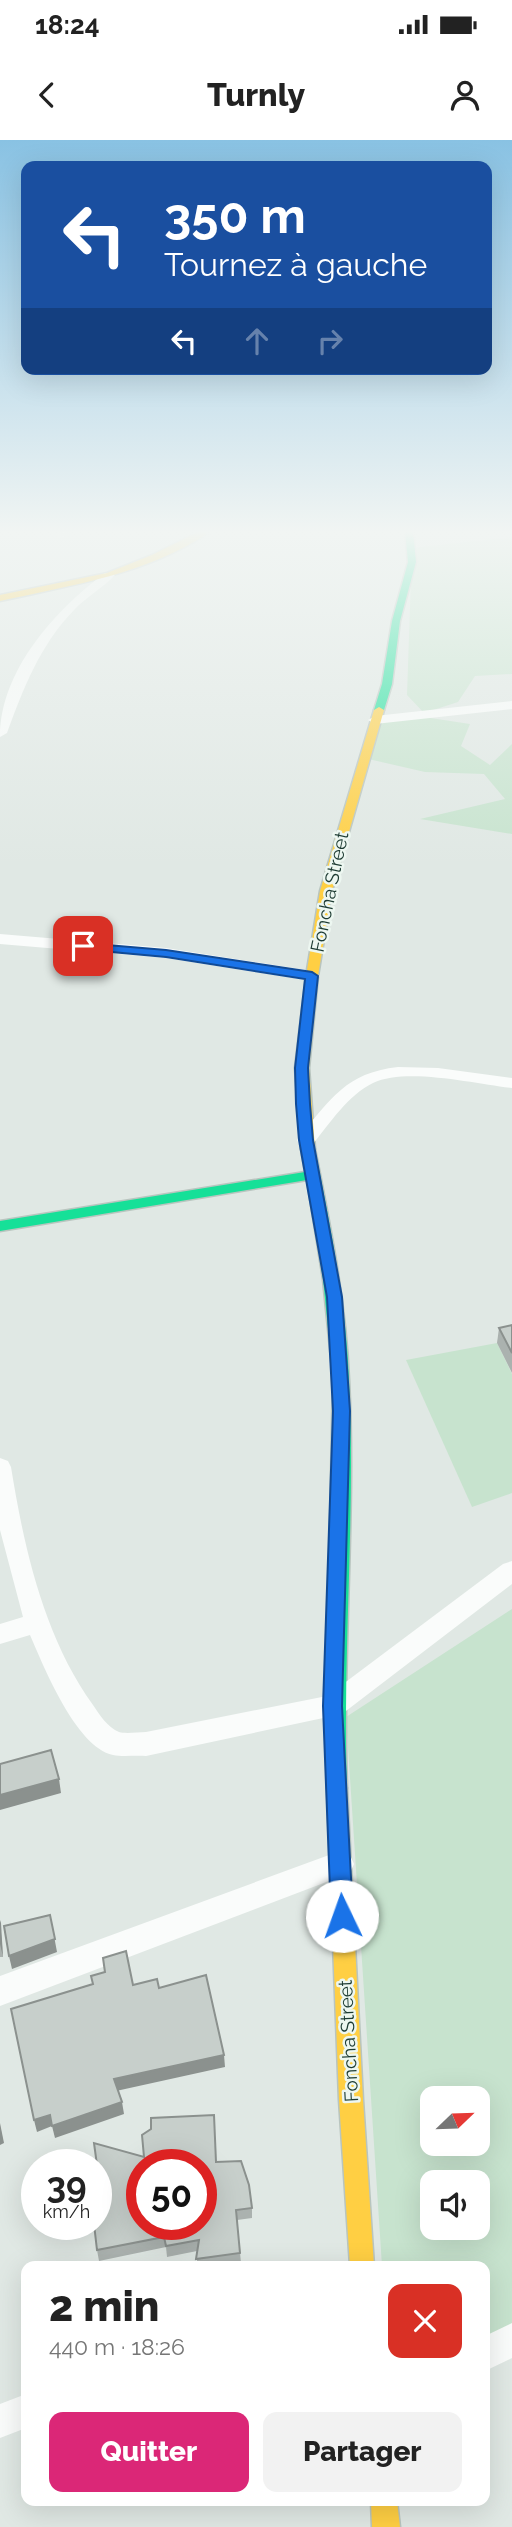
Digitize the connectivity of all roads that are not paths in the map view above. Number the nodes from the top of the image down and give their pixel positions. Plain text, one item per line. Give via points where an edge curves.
1 (42, 642) edge
2 (393, 642) edge
3 (512, 705) edge
4 (376, 720) junction
5 (0, 733) edge
6 (0, 939) edge
7 (312, 976) junction
8 (512, 1083) edge
9 (306, 1140) junction
10 (312, 1175) junction
11 (0, 1226) edge
12 (0, 1467) edge
13 (512, 1571) edge
14 (37, 1623) junction
15 (0, 1634) edge
16 (333, 1706) junction
17 (340, 1864) junction
18 (0, 1991) edge
19 (362, 2261) edge
20 (512, 2340) edge
21 (490, 2351) edge
22 (21, 2412) edge
23 (0, 2421) edge
24 (384, 2506) edge
25 (386, 2527) edge

1 - 5 street via 19,679
2 - 4 main road, Foncha Street
3 - 4 street
4 - 7 main road, Foncha Street via 340,837
6 - 7 street via 166,953
7 - 9 main road, Foncha Street via 302,1068
8 - 9 street via 403,1071 383,1073 355,1087
9 - 10 main road, Foncha Street
10 - 11 main road
10 - 16 main road, Foncha Street via 335,1297 342,1411
12 - 14 street
13 - 16 street
14 - 15 street
14 - 16 street via 66,1688 93,1726 113,1742 146,1744
16 - 17 main road, Foncha Street
17 - 18 street
17 - 19 main road, Foncha Street
20 - 21 street
22 - 23 street
24 - 25 main road

